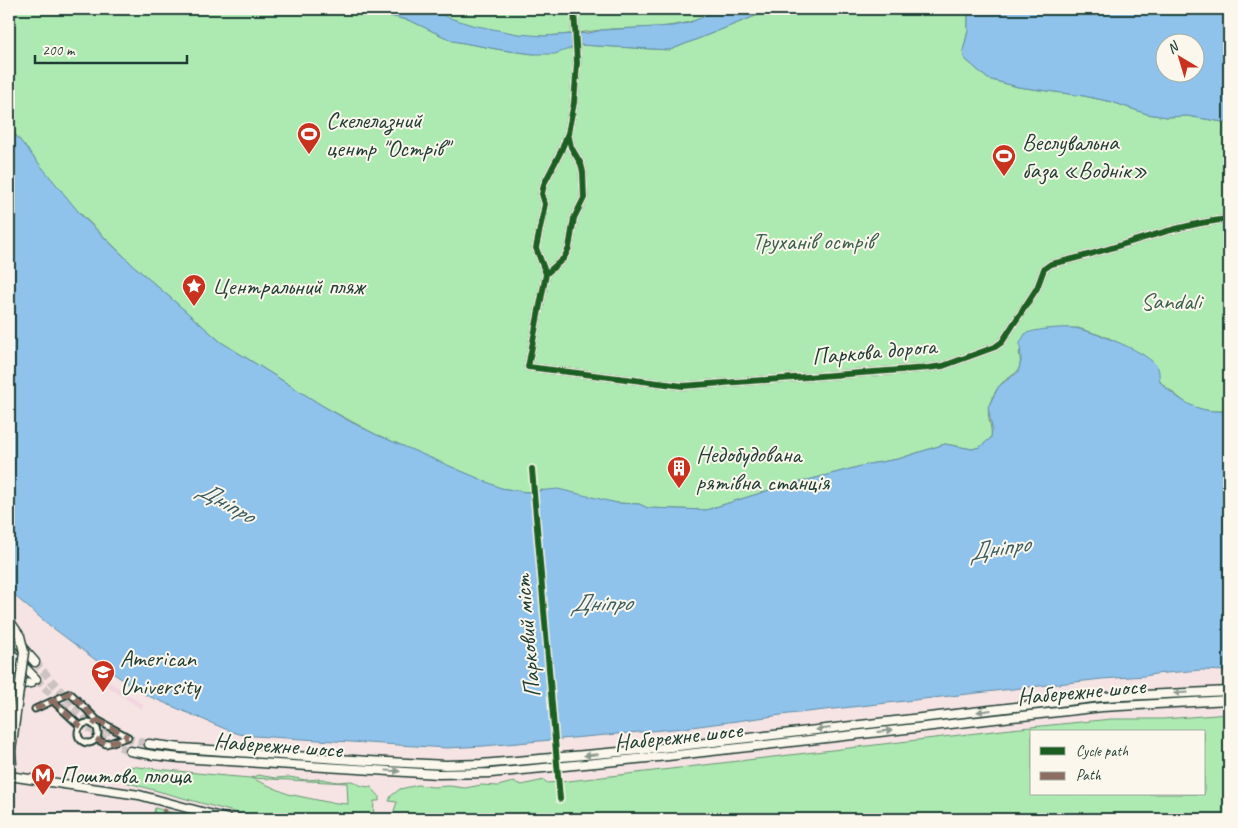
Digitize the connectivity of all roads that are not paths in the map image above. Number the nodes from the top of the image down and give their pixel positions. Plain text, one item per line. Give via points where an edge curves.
1 (574, 9) edge
2 (568, 132) junction
3 (1229, 219) edge
4 (546, 274) junction
5 (9, 620) edge
6 (9, 633) edge
7 (9, 651) edge
8 (35, 662) tunnel mouth
9 (1229, 691) edge
10 (1229, 700) edge
11 (53, 701) junction
12 (34, 709) dead end
13 (9, 720) edge
14 (97, 720) junction
15 (93, 725) junction
16 (81, 727) junction
17 (96, 739) junction
18 (150, 744) tunnel mouth
19 (130, 751) tunnel mouth
20 (10, 768) edge
21 (9, 776) edge
22 (22, 778) junction
23 (228, 819) edge

1 - 2 street via 577,63
2 - 4 street via 542,194 545,204 536,248
2 - 4 street via 583,172 584,198 574,218 564,258
3 - 4 street, Паркова дорога via 1188,226 1051,264 1044,269 1038,288 1002,342 943,366 683,386 528,367
5 - 20 main road, bridge via 20,636 24,652
6 - 8 main road
7 - 13 main road via 34,681 14,690
9 -> 18 main road, Набережне шосе via 1102,698 663,748 481,764 368,761
19 -> 10 main road, Набережне шосе via 180,758 468,774 668,756 1102,707
11 - 12 street
11 - 14 street via 70,692
11 - 16 street
14 - 15 street
14 - 17 street via 128,737 106,744
15 - 16 street
15 - 17 street via 97,730
16 - 17 street via 78,735 81,741 89,743
20 - 22 main road
21 - 22 main road
22 - 23 main road via 132,794

